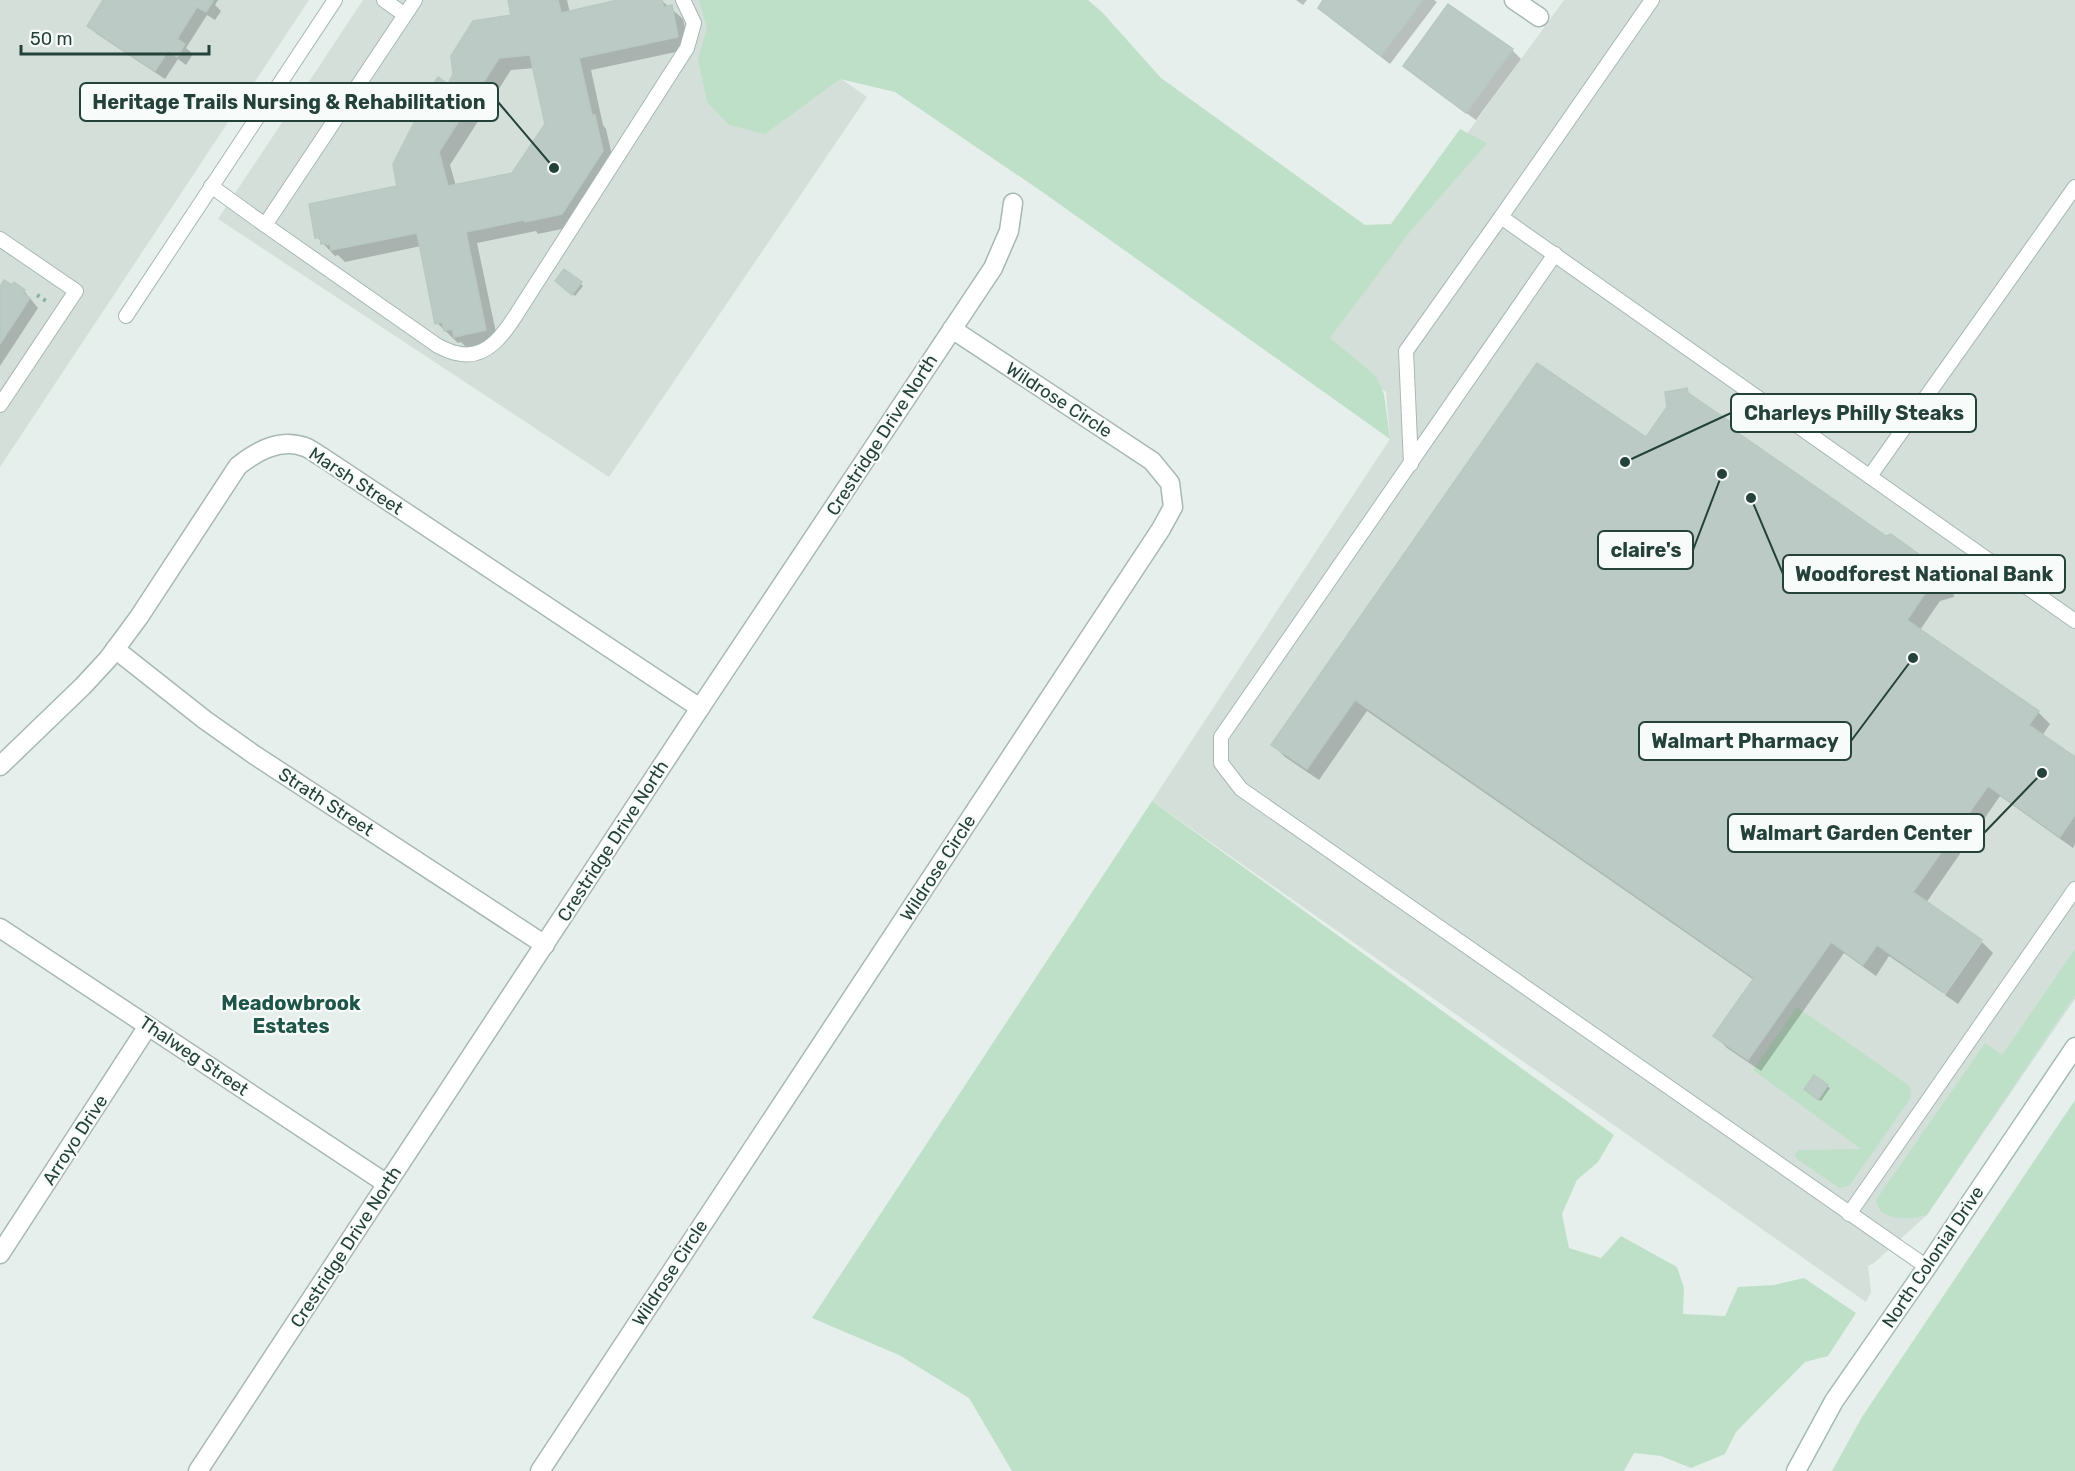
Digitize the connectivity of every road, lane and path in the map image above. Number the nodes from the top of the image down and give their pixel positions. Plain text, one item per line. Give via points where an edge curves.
1 (334, 0) edge
2 (384, 0) edge
3 (415, 0) edge
4 (683, 0) edge
5 (1514, 0) edge
6 (1652, 0) edge
7 (405, 15) junction
8 (1539, 17) dead end
9 (212, 186) junction
10 (2075, 187) edge
11 (1013, 203) dead end
12 (1501, 217) junction
13 (264, 225) junction
14 (0, 239) edge
15 (1555, 254) junction
16 (126, 316) dead end
17 (952, 329) junction
18 (0, 405) edge
19 (1411, 464) junction
20 (1870, 476) junction
21 (2075, 621) edge
22 (115, 649) junction
23 (700, 708) junction
24 (0, 766) edge
25 (2075, 889) edge
26 (0, 928) edge
27 (545, 945) junction
28 (148, 1026) junction
29 (2075, 1047) edge
30 (387, 1184) junction
31 (1849, 1214) junction
32 (0, 1254) edge
33 (1927, 1267) junction
34 (198, 1471) edge
35 (540, 1471) edge
36 (1796, 1471) edge

1 - 9 lane
2 - 7 lane
3 - 7 lane
4 - 13 lane via 694,23 687,48 511,323 495,343 477,354 457,354 438,346
5 - 8 street
6 - 12 lane
7 - 13 lane
9 - 13 lane
9 - 16 lane
10 - 20 lane
11 - 17 street, Crestridge Drive North via 1009,231 993,268
12 - 15 lane
12 - 19 lane via 1406,351
14 - 18 lane via 76,291
15 - 19 lane
15 - 20 lane
17 - 23 street, Crestridge Drive North
17 - 35 street, Wildrose Circle via 1152,461 1170,483 1173,507
19 - 31 lane via 1221,737 1221,763 1241,789
20 - 21 lane
22 - 23 street, Marsh Street via 238,466 257,452 280,444 304,446
22 - 24 street, Marsh Street via 83,686
22 - 27 street, Strath Street via 253,754
23 - 27 street, Crestridge Drive North
25 - 31 lane
26 - 28 street, Thalweg Street
27 - 30 street, Crestridge Drive North
28 - 30 street, Thalweg Street
28 - 32 street, Arroyo Drive
29 - 33 street, North Colonial Drive
30 - 34 street, Crestridge Drive North
31 - 33 lane
33 - 36 street, North Colonial Drive via 1834,1401

